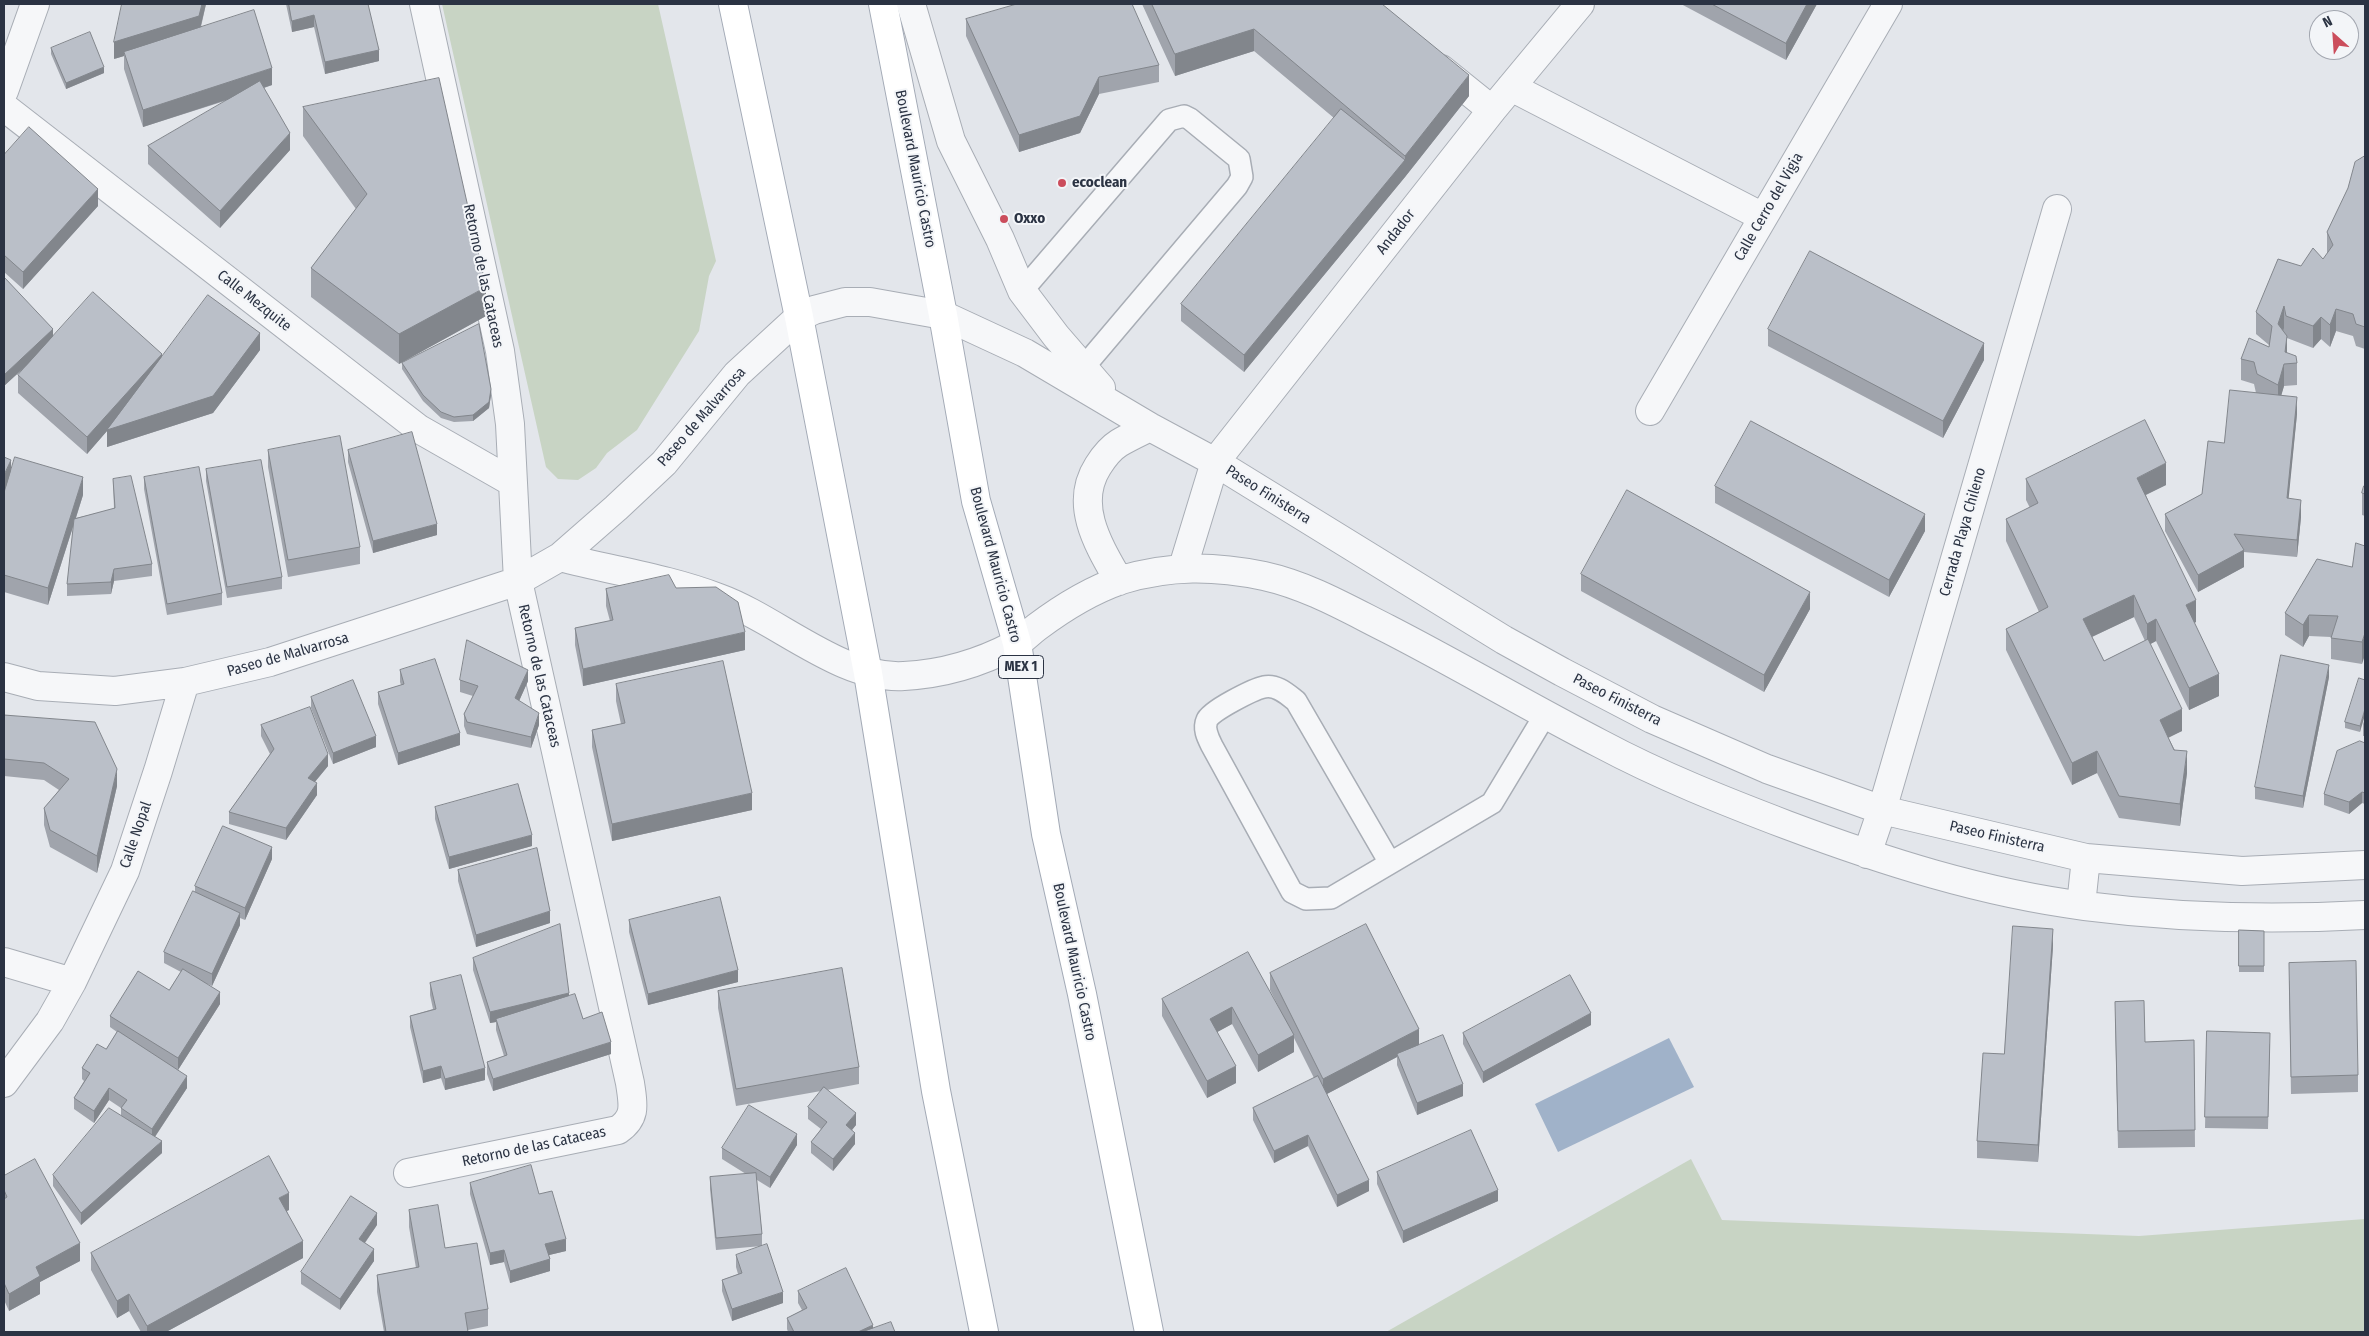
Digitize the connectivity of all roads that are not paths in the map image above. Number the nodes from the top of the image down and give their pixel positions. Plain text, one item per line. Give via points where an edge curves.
1 (35, 4) edge
2 (424, 4) edge
3 (733, 4) edge
4 (883, 4) edge
5 (911, 4) edge
6 (1580, 4) edge
7 (1888, 4) edge
8 (1422, 54) edge
9 (1511, 87) junction
10 (4, 91) edge
11 (4, 107) edge
12 (1492, 110) junction
13 (2057, 210) dead end
14 (1763, 217) junction
15 (1022, 291) junction
16 (943, 315) junction
17 (799, 317) junction
18 (1083, 368) junction
19 (1115, 404) junction
20 (1650, 411) dead end
21 (1150, 427) junction
22 (1215, 462) junction
23 (512, 482) junction
24 (560, 557) junction
25 (1183, 567) junction
26 (518, 581) junction
27 (1119, 581) junction
28 (1017, 643) junction
29 (868, 673) junction
30 (4, 677) edge
31 (185, 682) junction
32 (1545, 715) junction
33 (1882, 810) junction
34 (1867, 854) junction
35 (2086, 858) junction
36 (1390, 863) junction
37 (2365, 865) edge
38 (2082, 905) junction
39 (2365, 915) edge
40 (4, 962) edge
41 (72, 982) junction
42 (4, 1083) edge
43 (408, 1173) dead end
44 (984, 1332) edge
45 (1149, 1332) edge

1 - 10 street
2 - 23 street, Retorno de las Cataceas via 500,351 510,424
3 - 17 main road
4 - 16 main road, Boulevard Mauricio Castro / MEX 1
5 - 15 street via 951,141
6 - 9 street, Andador
7 - 14 street, Calle Cerro del Vigia
8 - 12 street
9 - 12 street, Andador
9 - 14 street
11 - 23 street, Calle Mezquite via 419,429
12 - 22 street, Andador
13 - 33 street, Cerrada Playa Chileno
14 - 20 street, Calle Cerro del Vigia
15 - 18 street
15 - 18 lane via 1169,120 1184,116 1190,119 1239,159 1242,177 1237,186
16 - 17 street, Paseo Finisterra via 870,302 845,302
16 - 19 street, Paseo Finisterra via 1025,353
16 - 28 main road, Boulevard Mauricio Castro / MEX 1 via 976,501
17 - 24 street, Paseo de Malvarrosa via 737,374 664,463
17 - 29 main road
18 - 19 street
19 - 21 street, Paseo Finisterra
21 - 22 street, Paseo Finisterra
21 - 27 street via 1118,444 1103,459 1087,492 1088,518 1097,542
22 - 25 street
22 - 33 street, Paseo Finisterra via 1504,640 1652,719 1767,769
23 - 26 street, Retorno de las Cataceas
24 - 26 street, Paseo de Malvarrosa
24 - 29 street via 666,580 723,599 809,646
25 - 27 street
25 - 32 street via 1217,568 1297,585 1324,596
26 - 31 street, Paseo de Malvarrosa via 270,662
26 - 43 street, Retorno de las Cataceas via 630,1083 632,1114 627,1124 618,1130
27 - 28 street via 1074,603
28 - 29 street via 954,670 887,677
28 - 45 main road, Boulevard Mauricio Castro / MEX 1 via 1046,834 1082,994
29 - 44 main road via 936,1091
30 - 31 street, Paseo de Malvarrosa via 38,686 116,692
31 - 41 street, Calle Nopal via 124,870
32 - 34 street via 1631,760 1716,798
32 - 36 lane via 1492,803
33 - 34 street, Cerrada Playa Chileno
33 - 35 street, Paseo Finisterra
34 - 38 street via 2006,891
35 - 37 street, Paseo Finisterra via 2242,871
35 - 38 street
36 - 36 lane via 1296,701 1281,689 1265,686 1211,713 1206,721 1206,733 1292,892 1306,899 1331,898
38 - 39 street via 2178,915 2292,919
40 - 41 street
41 - 42 street, Calle Nopal via 50,1021

